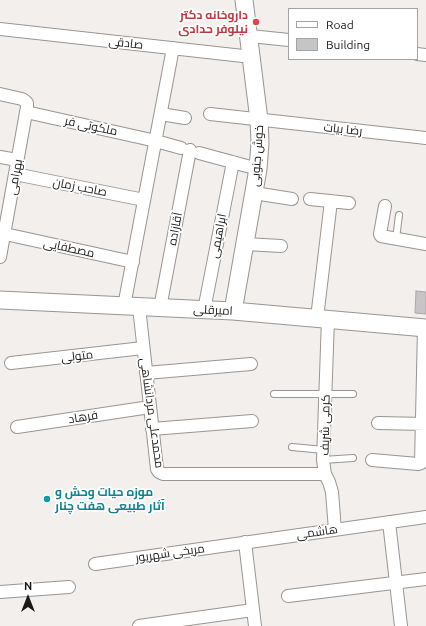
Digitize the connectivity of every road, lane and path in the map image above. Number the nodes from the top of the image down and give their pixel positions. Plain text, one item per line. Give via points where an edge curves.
1 (244, 0) edge
2 (0, 29) edge
3 (250, 36) junction
4 (288, 40) edge
5 (173, 48) junction
6 (252, 57) junction
7 (0, 94) edge
8 (26, 112) junction
9 (161, 114) junction
10 (210, 114) dead end
11 (185, 118) dead end
12 (260, 120) junction
13 (426, 138) edge
14 (156, 140) junction
15 (190, 150) junction
16 (0, 157) edge
17 (18, 160) junction
18 (232, 162) junction
19 (258, 169) junction
20 (15, 174) junction
21 (254, 193) junction
22 (292, 199) dead end
23 (310, 199) dead end
24 (144, 200) junction
25 (331, 201) junction
26 (349, 204) dead end
27 (385, 206) dead end
28 (399, 215) dead end
29 (4, 219) edge
30 (5, 234) junction
31 (396, 239) junction
32 (245, 244) junction
33 (426, 244) edge
34 (281, 246) dead end
35 (0, 257) edge
36 (133, 262) junction
37 (0, 300) edge
38 (132, 307) junction
39 (160, 308) junction
40 (204, 310) junction
41 (233, 311) junction
42 (322, 319) junction
43 (425, 328) edge
44 (143, 348) junction
45 (11, 363) dead end
46 (251, 364) dead end
47 (146, 373) junction
48 (274, 394) dead end
49 (325, 394) junction
50 (352, 394) dead end
51 (150, 407) junction
52 (252, 421) dead end
53 (378, 423) dead end
54 (424, 424) edge
55 (17, 427) dead end
56 (152, 429) junction
57 (292, 447) dead end
58 (324, 455) junction
59 (352, 458) dead end
60 (372, 460) dead end
61 (325, 474) junction
62 (426, 517) edge
63 (389, 522) junction
64 (335, 530) junction
65 (245, 542) junction
66 (95, 564) dead end
67 (426, 579) edge
68 (396, 583) junction
69 (69, 587) dead end
70 (0, 592) edge
71 (288, 596) dead end
72 (253, 610) junction
73 (139, 626) edge
74 (255, 626) edge
75 (401, 626) edge

1 - 3 main road, خوش جنوبی
2 - 5 street, صادقی
3 - 4 street
3 - 6 main road, خوش جنوبی
5 - 6 street, صادقی
5 - 9 street
6 - 12 main road, خوش جنوبی
7 - 8 street, بهرامی via 25,101
8 - 14 street, ملکوتی فر
8 - 17 street, بهرامی
9 - 11 street
9 - 14 street
10 - 12 street, رضا بیات
12 - 13 street, رضا بیات
12 - 19 main road, خوش جنوبی
14 - 15 street, ملکوتی فر
14 - 24 street
15 - 18 street, ملکوتی فر
15 - 39 street, آقازاده
16 - 17 street
17 - 20 street, بهرامی
18 - 19 street, ملکوتی فر
18 - 40 street, ابراهیمی
19 - 21 main road, خوش جنوبی
20 - 24 street, صاحب زمان
20 - 29 street, بهرامی
21 - 22 street
21 - 32 main road, خوش جنوبی
23 - 25 street
24 - 36 street
25 - 26 street
25 - 42 street, کرمی شریف
27 - 31 street via 380,234
28 - 31 lane
29 - 30 street, بهرامی
30 - 35 street, بهرامی
30 - 36 street, مصطفایی
31 - 33 street
32 - 34 street
32 - 41 main road, خوش جنوبی
36 - 38 street
37 - 38 main road, امیرقلی
38 - 39 main road, امیرقلی
38 - 44 street, محمدعلی مردانشاهی
39 - 40 main road, امیرقلی
40 - 41 main road, امیرقلی
41 - 42 main road, امیرقلی
42 - 43 main road, امیرقلی
42 - 49 street, کرمی شریف
43 - 54 street
44 - 45 street, متولی
44 - 47 street, محمدعلی مردانشاهی
46 - 47 street
47 - 51 street, محمدعلی مردانشاهی
48 - 49 lane
49 - 50 lane
49 - 58 street, کرمی شریف
51 - 55 street, فرهاد
51 - 56 street, محمدعلی مردانشاهی
52 - 56 street
53 - 54 street
54 - 60 street via 421,463
56 - 61 street, محمدعلی مردانشاهی via 157,469 163,474
57 - 58 lane
58 - 59 lane
58 - 61 street, کرمی شریف
61 - 64 street, کرمی شریف via 332,492
62 - 63 street, هاشمی
63 - 64 street, هاشمی
63 - 68 street
64 - 65 street, هاشمی
65 - 66 street, مریخی شهریور
65 - 72 street
67 - 68 street
68 - 71 street
68 - 75 street
69 - 70 street
72 - 73 street
72 - 74 street

